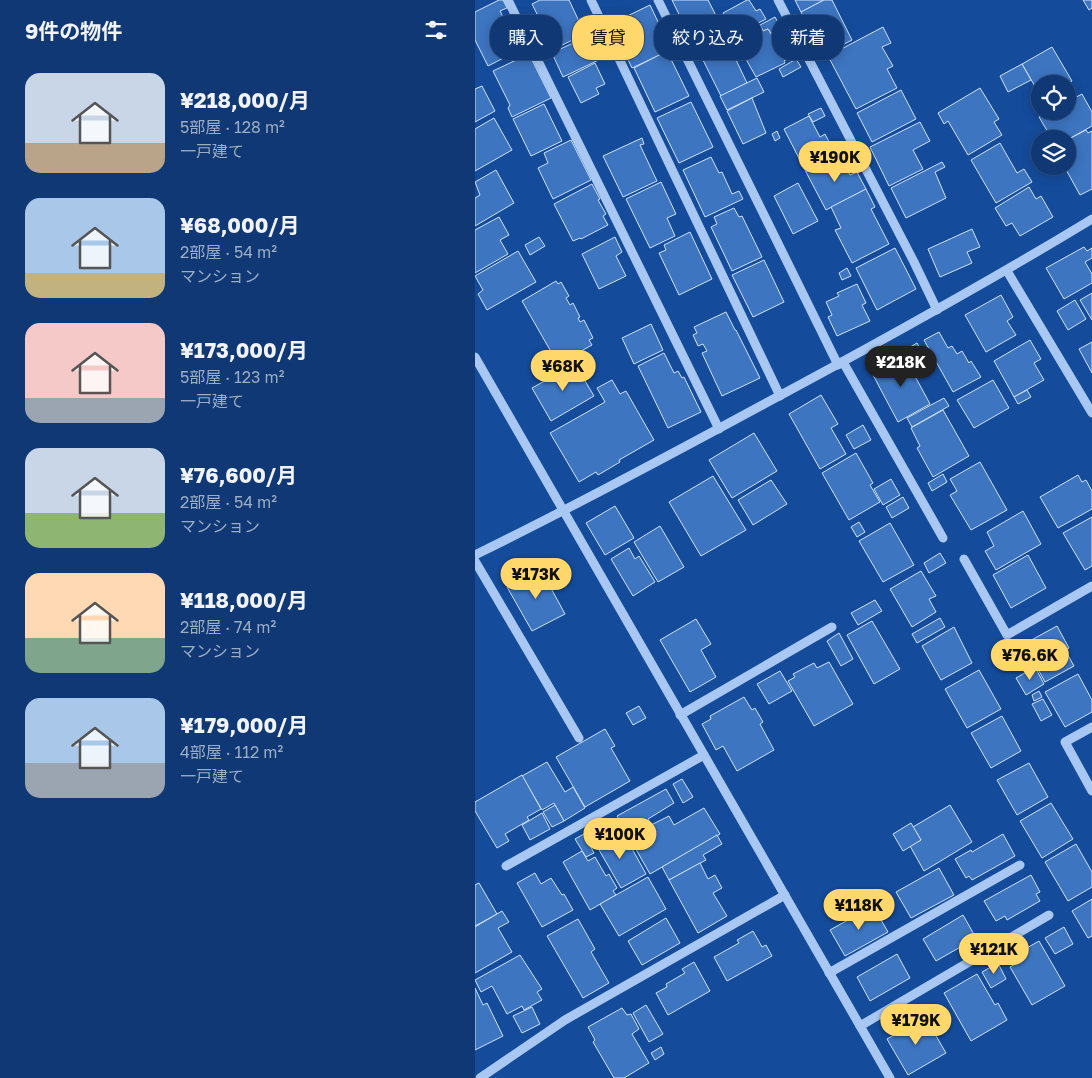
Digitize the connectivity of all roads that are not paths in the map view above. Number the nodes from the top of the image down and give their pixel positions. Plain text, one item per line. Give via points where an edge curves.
1 (508, 0) edge
2 (591, 0) edge
3 (658, 0) edge
4 (778, 0) edge
5 (1092, 219) edge
6 (1007, 271) junction
7 (937, 310) junction
8 (475, 357) edge
9 (840, 364) junction
10 (780, 396) junction
11 (1092, 413) edge
12 (719, 429) junction
13 (564, 511) junction
14 (943, 538) dead end
15 (475, 555) edge
16 (963, 559) dead end
17 (475, 561) edge
18 (1092, 586) edge
19 (832, 627) dead end
20 (679, 715) junction
21 (1092, 727) edge
22 (579, 738) dead end
23 (704, 755) junction
24 (1092, 791) edge
25 (1020, 865) dead end
26 (506, 866) dead end
27 (785, 895) junction
28 (1049, 915) dead end
29 (829, 973) junction
30 (859, 1026) junction
31 (475, 1073) edge
32 (483, 1077) edge
33 (890, 1078) edge

1 - 12 street
2 - 10 street
3 - 9 street
4 - 7 street
5 - 6 street
6 - 7 street
6 - 11 street
7 - 9 street
8 - 13 street
9 - 10 street
9 - 14 street
10 - 12 street
12 - 13 street
13 - 15 street
13 - 20 street
16 - 18 street via 1007,635
17 - 22 street
19 - 20 street
20 - 23 street
21 - 24 street via 1065,742
23 - 26 street
23 - 27 street
25 - 29 street
27 - 29 street
27 - 32 street via 565,1020
28 - 30 street
29 - 30 street
30 - 33 street
31 - 32 street

